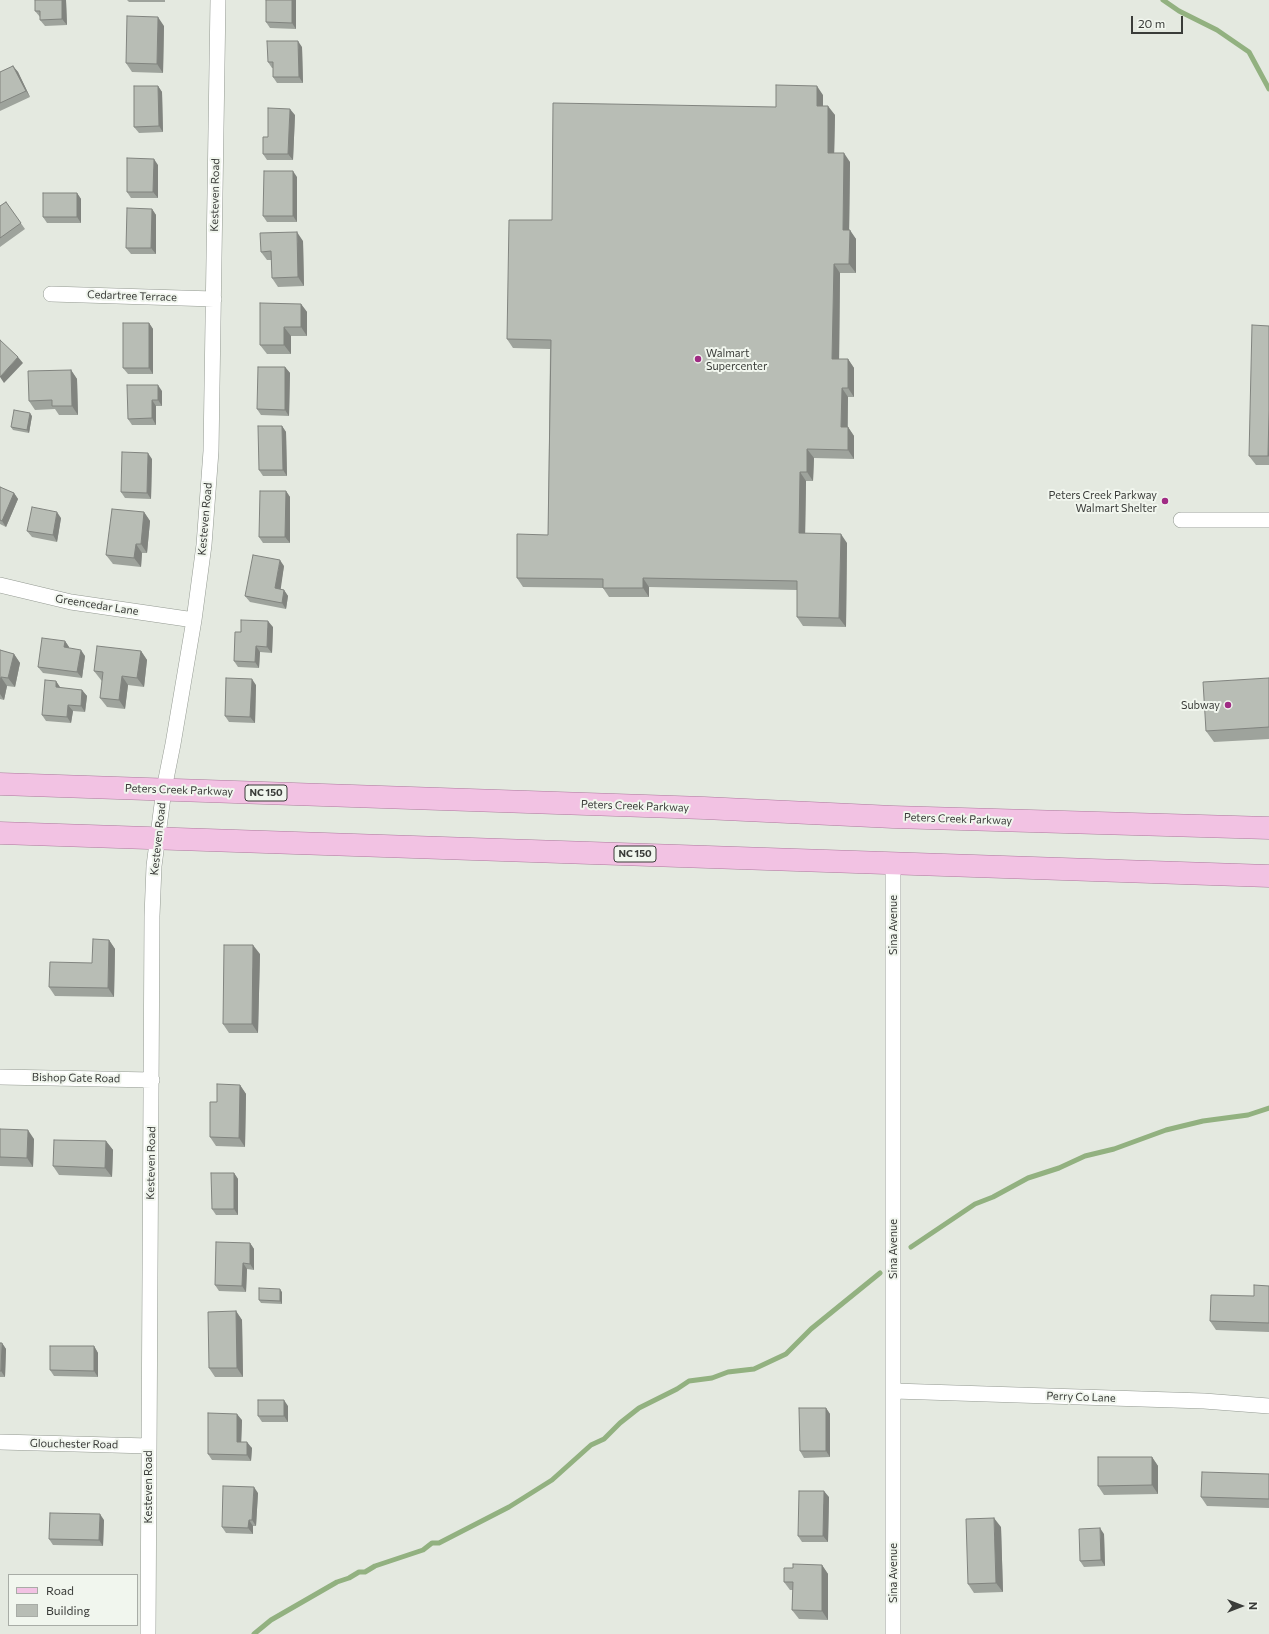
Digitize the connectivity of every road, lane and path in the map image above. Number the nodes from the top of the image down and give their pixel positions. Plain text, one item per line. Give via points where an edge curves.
1 (218, 0) edge
2 (51, 294) dead end
3 (214, 299) junction
4 (1182, 520) dead end
5 (1269, 520) edge
6 (0, 586) edge
7 (194, 620) junction
8 (0, 784) edge
9 (164, 789) junction
10 (1269, 828) edge
11 (0, 833) edge
12 (157, 838) junction
13 (893, 863) junction
14 (1269, 876) edge
15 (0, 1077) edge
16 (152, 1080) junction
17 (894, 1391) junction
18 (1269, 1406) edge
19 (0, 1442) edge
20 (149, 1446) junction
21 (148, 1634) edge
22 (893, 1634) edge

1 - 3 street, Kesteven Road
2 - 3 street, Cedartree Terrace
3 - 7 street, Kesteven Road via 211,451 204,545
4 - 5 street
6 - 7 street, Greencedar Lane via 71,602
7 - 9 street, Kesteven Road
8 - 9 main road, Peters Creek Parkway / NC 150
9 - 10 main road, Peters Creek Parkway / NC 150
9 - 12 street, Kesteven Road
11 - 12 main road, NC 150
12 - 13 main road, NC 150
12 - 16 street, Kesteven Road via 152,916
13 - 14 main road, NC 150
13 - 17 street, Sina Avenue
15 - 16 street, Bishop Gate Road
16 - 20 street, Kesteven Road
17 - 18 street, Perry Co Lane via 1204,1401
17 - 22 street, Sina Avenue
19 - 20 street, Glouchester Road
20 - 21 street, Kesteven Road

